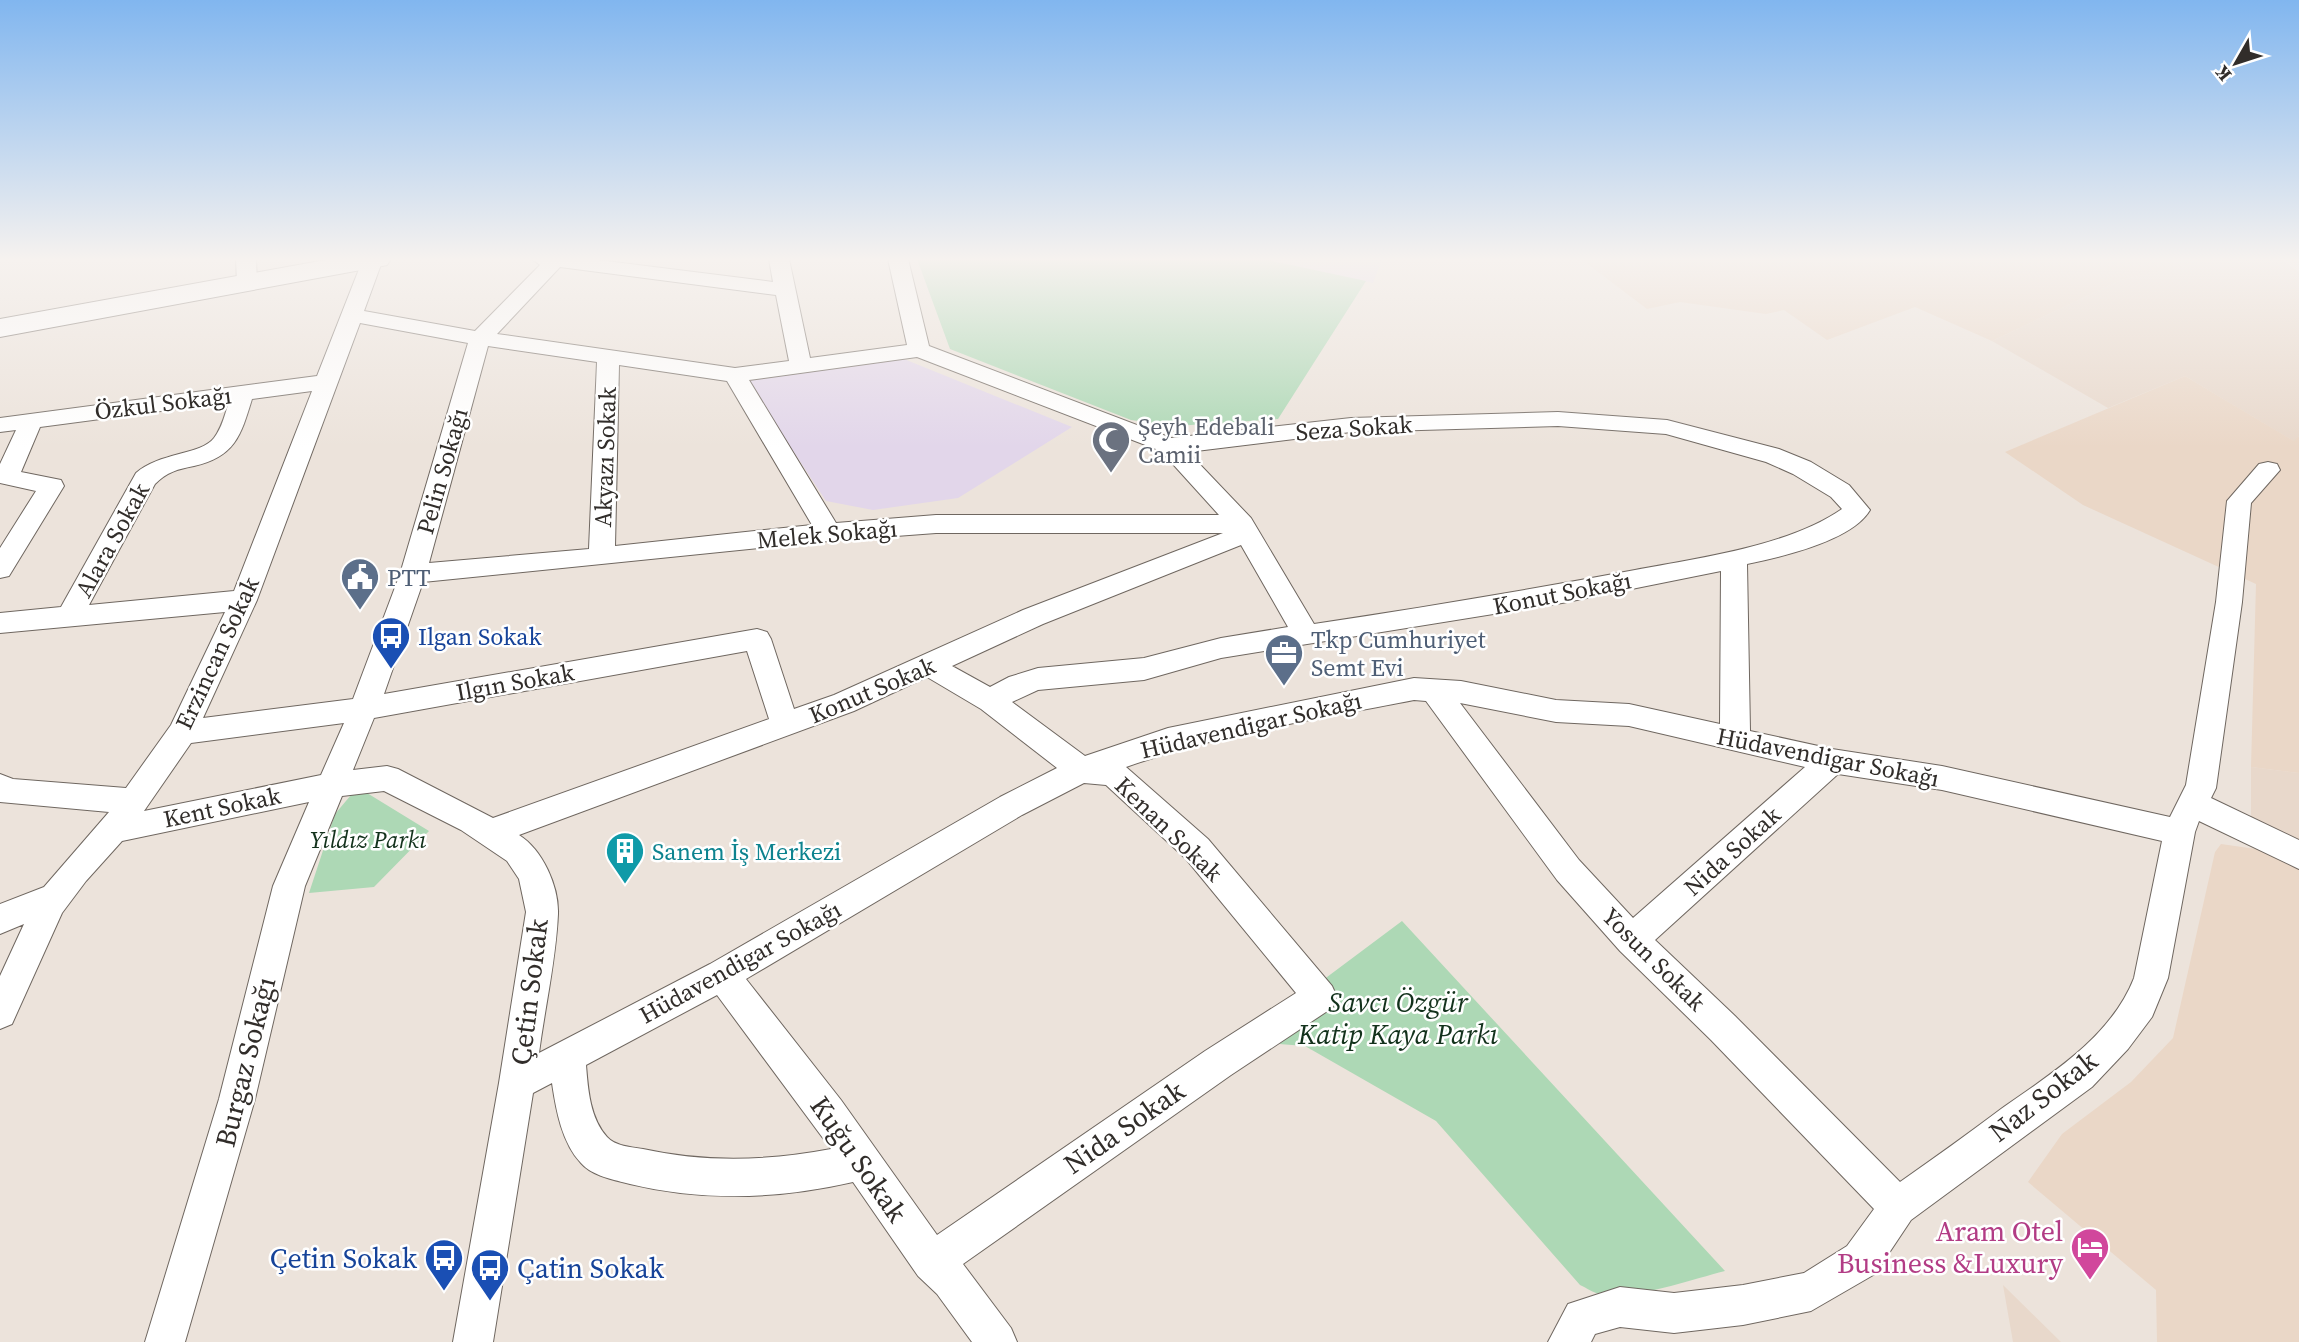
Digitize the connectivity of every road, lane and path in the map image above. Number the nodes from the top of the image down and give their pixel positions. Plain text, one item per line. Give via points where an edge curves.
1 (28, 322) edge
2 (350, 322) edge
3 (390, 322) edge
4 (496, 322) edge
5 (791, 322) edge
6 (912, 322) edge
7 (0, 328) edge
8 (481, 338) junction
9 (919, 350) junction
10 (608, 356) junction
11 (801, 367) junction
12 (735, 375) junction
13 (326, 382) junction
14 (243, 393) junction
15 (32, 420) junction
16 (0, 425) edge
17 (1169, 446) junction
18 (1771, 455) joint
19 (2267, 470) dead end
20 (1244, 528) junction
21 (829, 532) junction
22 (602, 557) junction
23 (1734, 558) junction
24 (0, 569) edge
25 (413, 574) junction
26 (244, 600) junction
27 (71, 615) junction
28 (0, 622) edge
29 (1306, 634) junction
30 (930, 666) junction
31 (1434, 691) junction
32 (991, 701) junction
33 (364, 709) junction
34 (785, 725) junction
35 (181, 732) junction
36 (1735, 741) junction
37 (1832, 761) junction
38 (1081, 770) junction
39 (331, 785) junction
40 (2, 789) edge
41 (135, 801) junction
42 (2185, 817) junction
43 (113, 830) junction
44 (492, 832) junction
45 (2299, 855) edge
46 (55, 897) junction
47 (0, 919) edge
48 (1632, 940) junction
49 (722, 975) junction
50 (1320, 997) joint
51 (0, 1013) edge
52 (567, 1057) junction
53 (517, 1083) junction
54 (862, 1161) junction
55 (1898, 1207) junction
56 (932, 1262) junction
57 (165, 1342) edge
58 (473, 1342) edge
59 (997, 1342) edge
60 (1567, 1342) edge

1 - 7 street
2 - 13 street, Erzincan Sokak
3 - 8 street
4 - 8 street, Pelin Sokağı
5 - 11 street
6 - 9 street
8 - 10 street
8 - 25 street, Pelin Sokağı
9 - 11 street
9 - 17 street, Seza Sokak
10 - 12 street
10 - 22 street, Akyazı Sokak
11 - 12 street
12 - 21 street
13 - 14 street, Özkul Sokağı
13 - 26 street, Erzincan Sokak
14 - 15 street, Özkul Sokağı
14 - 27 street, Alara Sokak via 219,447 155,468 145,480
15 - 16 street, Özkul Sokağı
15 - 24 street via 6,477 52,486
17 - 18 street, Seza Sokak via 1351,425 1558,419 1667,427
17 - 20 street
18 - 23 street, Konut Sokağı via 1826,480 1853,503 1856,517 1818,535
19 - 42 street, Naz Sokak via 2239,501 2201,788
20 - 21 street, Melek Sokağı via 936,524
20 - 29 street
20 - 30 street, Konut Sokak
21 - 22 street, Melek Sokağı
22 - 25 street, Melek Sokağı
23 - 29 street, Konut Sokağı via 1557,596
23 - 36 street
25 - 33 street, Pelin Sokağı
26 - 27 street
26 - 35 street, Erzincan Sokak
27 - 28 street
29 - 32 street, Konut Sokağı via 1216,649 1116,675 1023,683
30 - 32 street, Kenan Sokak
30 - 34 street, Konut Sokak
31 - 36 street, Hüdavendigar Sokağı via 1556,711 1629,716
31 - 38 street, Hüdavendigar Sokağı via 1415,689 1254,720 1168,740
31 - 48 street, Yosun Sokak via 1568,870
32 - 38 street, Kenan Sokak
33 - 34 street, Ilgın Sokak via 757,639
33 - 35 street, Ilgın Sokak
33 - 39 street, Pelin Sokağı
34 - 44 street, Konut Sokak
35 - 41 street, Erzincan Sokak
36 - 37 street, Hüdavendigar Sokağı
37 - 42 street, Hüdavendigar Sokağı via 1942,778 2097,811
37 - 48 street, Nida Sokak
38 - 49 street, Hüdavendigar Sokağı
38 - 50 street, Kenan Sokak via 1113,773 1197,849
39 - 43 street, Kent Sokak
39 - 44 street, Çetin Sokak via 387,778
39 - 57 street, Burgaz Sokağı via 289,886 237,1099
40 - 41 street
41 - 43 street, Erzincan Sokak
42 - 45 street, Hüdavendigar Sokağı
42 - 55 street, Naz Sokak via 2151,978 2140,1006 2079,1075
43 - 46 street, Erzincan Sokak
44 - 53 street, Çetin Sokak via 518,851 534,875 542,912
46 - 47 street
46 - 51 street, Erzincan Sokak
48 - 55 street, Yosun Sokak
49 - 52 street, Hüdavendigar Sokağı
49 - 54 street, Kuğu Sokak
50 - 56 street, Nida Sokak
52 - 53 street, Hüdavendigar Sokağı
52 - 54 street via 584,1134 594,1151 612,1160 664,1174 738,1180 789,1176
53 - 58 street, Çetin Sokak
54 - 56 street, Kuğu Sokak
55 - 60 street, Naz Sokak via 1861,1260 1811,1291 1674,1313 1620,1307 1582,1318
56 - 59 street, Kuğu Sokak

